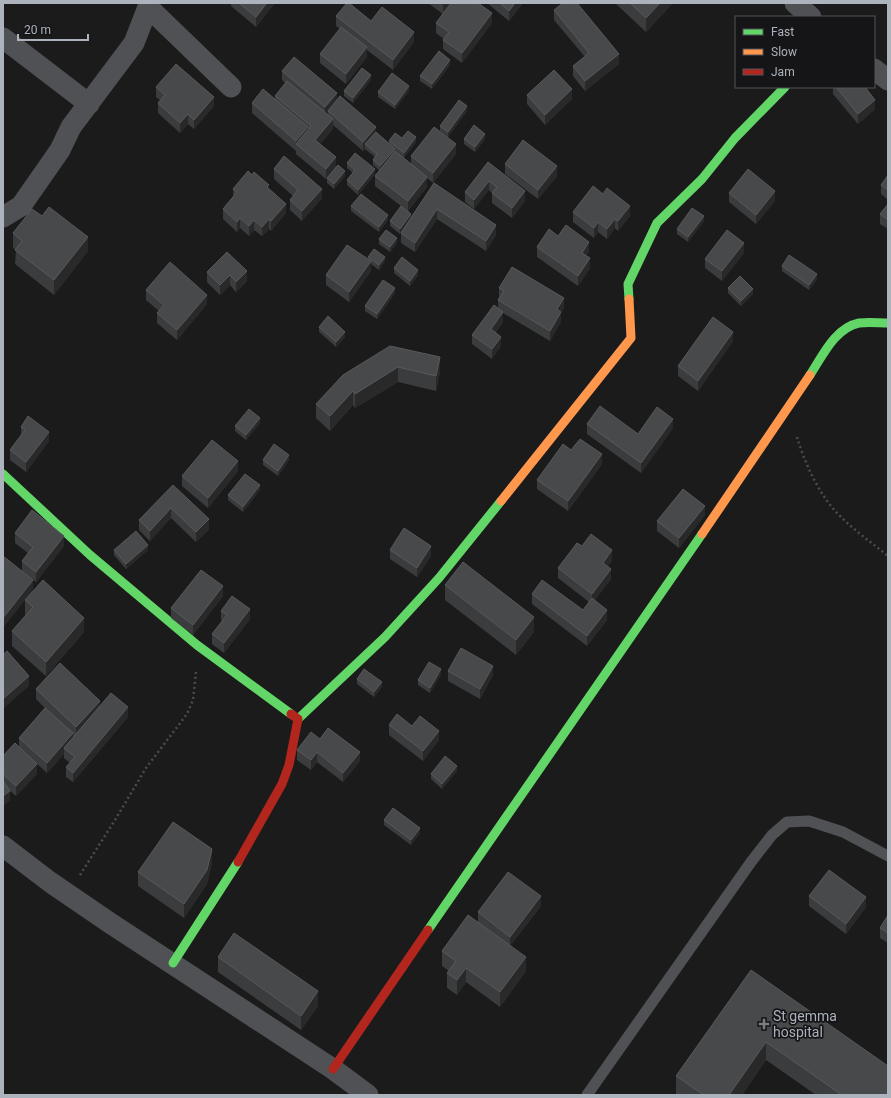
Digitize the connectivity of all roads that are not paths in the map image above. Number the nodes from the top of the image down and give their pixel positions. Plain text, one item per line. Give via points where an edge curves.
1 (795, 3) edge
2 (148, 5) edge
3 (810, 16) edge
4 (3, 38) edge
5 (875, 70) edge
6 (888, 80) edge
7 (231, 87) dead end
8 (784, 88) edge
9 (89, 104) junction
10 (3, 216) edge
11 (888, 323) edge
12 (3, 474) edge
13 (298, 719) junction
14 (3, 846) edge
15 (888, 856) edge
16 (173, 963) junction
17 (333, 1069) junction
18 (368, 1095) edge
19 (587, 1095) edge

1 - 3 street
2 - 7 street
2 - 9 street via 134,43
4 - 9 street
5 - 6 street
8 - 13 street via 735,138 702,179 657,223 628,284 631,338 439,578 385,637
9 - 10 street via 71,127 60,150 21,206
11 - 17 street via 862,322 849,326 841,330 833,340
12 - 13 street via 90,555 197,645
13 - 16 street via 289,766 282,784 245,851
14 - 16 street via 50,882
15 - 19 lane via 843,832 809,821 787,822 772,835 750,862
16 - 17 street
17 - 18 street

